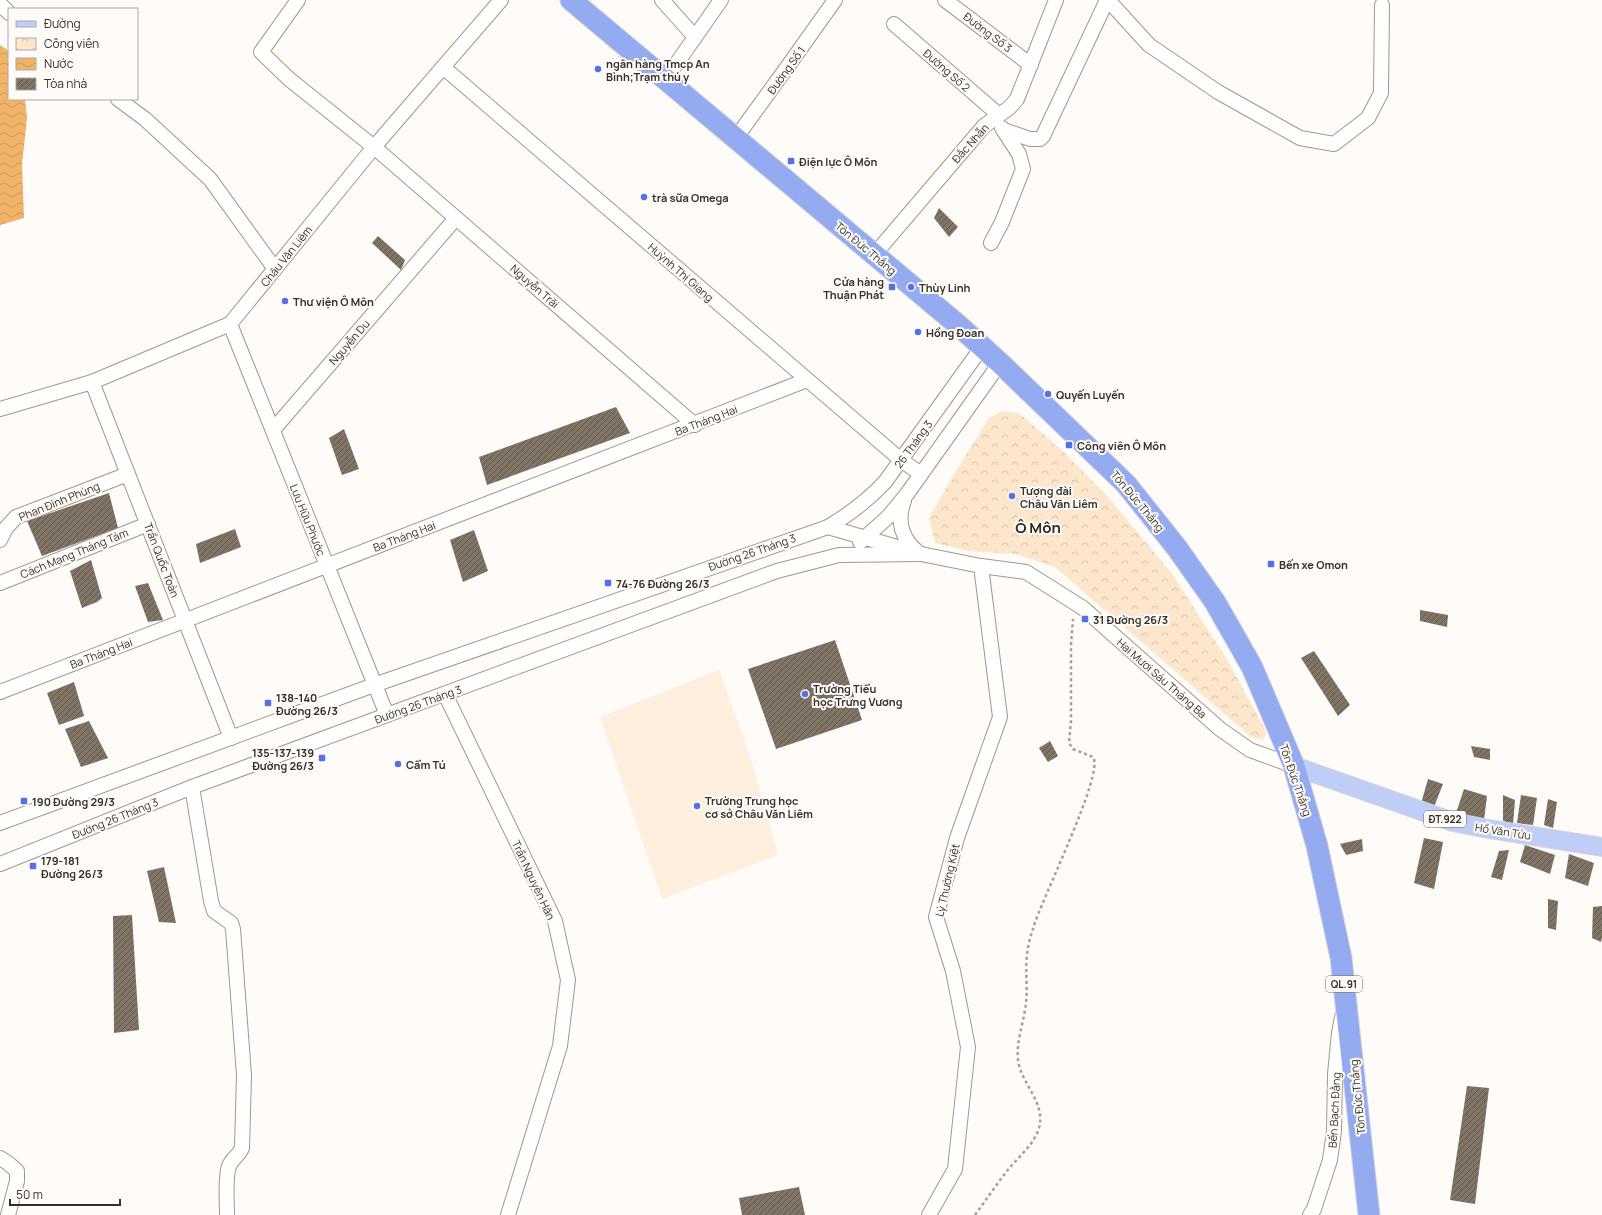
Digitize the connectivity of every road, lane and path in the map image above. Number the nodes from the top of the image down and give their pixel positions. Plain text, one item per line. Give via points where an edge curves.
1 (298, 0) edge
2 (501, 0) edge
3 (571, 0) edge
4 (662, 0) edge
5 (721, 0) edge
6 (835, 0) edge
7 (945, 0) edge
8 (1056, 0) edge
9 (1108, 0) edge
10 (0, 4) edge
11 (1382, 6) dead end
12 (8, 12) edge
13 (894, 24) dead end
14 (695, 37) junction
15 (1031, 65) junction
16 (443, 67) junction
17 (665, 80) junction
18 (119, 100) edge
19 (997, 117) junction
20 (1004, 130) junction
21 (735, 139) junction
22 (374, 147) junction
23 (456, 218) junction
24 (991, 243) dead end
25 (874, 255) junction
26 (275, 269) junction
27 (230, 324) junction
28 (982, 347) junction
29 (1000, 363) junction
30 (807, 380) junction
31 (92, 382) junction
32 (0, 409) edge
33 (695, 425) junction
34 (272, 430) junction
35 (901, 460) junction
36 (128, 474) junction
37 (921, 474) junction
38 (907, 494) junction
39 (148, 524) junction
40 (828, 527) junction
41 (865, 538) junction
42 (0, 540) edge
43 (921, 554) junction
44 (839, 555) junction
45 (326, 566) junction
46 (981, 566) junction
47 (0, 583) edge
48 (1075, 602) junction
49 (185, 620) junction
50 (374, 685) junction
51 (0, 692) edge
52 (445, 694) junction
53 (387, 716) junction
54 (231, 738) junction
55 (1294, 766) junction
56 (192, 787) junction
57 (0, 823) edge
58 (1602, 847) edge
59 (0, 864) edge
60 (1346, 1001) junction
61 (0, 1158) edge
62 (1369, 1210) edge
63 (8, 1215) edge
64 (227, 1215) edge
65 (508, 1215) edge
66 (929, 1215) edge
67 (975, 1215) edge
68 (1310, 1215) edge

1 - 22 street, Nguyễn Trãi via 261,52 289,79
2 - 16 street, Châu Văn Liêm
3 - 17 highway, Tôn Đức Thắng / QL.91
4 - 14 street
5 - 14 street
6 - 21 street, Đường Số 1
7 - 15 street, Đường Số 3
8 - 15 street, Đắc Nhẫn
9 - 11 street via 1149,46 1218,92 1300,138 1334,144 1368,118 1381,93
9 - 20 street via 1043,136 1040,139 1030,139
10 - 12 street
13 - 19 street, Đường Số 2
14 - 17 street
15 - 19 street, Đắc Nhẫn via 1017,99
16 - 22 street, Châu Văn Liêm
16 - 30 street, Huỳnh Thị Giang
17 - 21 highway, Tôn Đức Thắng / QL.91
18 - 26 street via 145,119 210,179
19 - 20 street, Đường Số 2
19 - 25 street, Đắc Nhẫn via 984,126
20 - 24 street, Đường Số 2 via 1019,154 1023,169
21 - 25 highway, Tôn Đức Thắng / QL.91
22 - 23 street, Nguyễn Trãi
22 - 26 street, Châu Văn Liêm
23 - 33 street, Nguyễn Trãi
23 - 34 street, Nguyễn Du
25 - 28 highway, Tôn Đức Thắng / QL.91
26 - 27 street, Châu Văn Liêm
27 - 31 street, Châu Văn Liêm
27 - 34 street, Lưu Hữu Phước
28 - 29 highway, Tôn Đức Thắng / QL.91
28 - 35 street, 26 Tháng 3
29 - 37 street
29 - 55 highway, Tôn Đức Thắng / QL.91 via 1126,484 1177,548 1215,602 1252,667
30 - 33 street, Ba Tháng Hai
30 - 35 street, Huỳnh Thị Giang
31 - 32 street, Châu Văn Liêm
31 - 36 street, Trần Quốc Toản
33 - 45 street, Ba Tháng Hai
34 - 45 street, Lưu Hữu Phước
35 - 37 street, Huỳnh Thị Giang
35 - 40 street, 26 Tháng 3 via 868,499
36 - 39 street, Trần Quốc Toản
36 - 42 street, Phan Đình Phùng via 16,517
37 - 38 street
38 - 41 street via 888,517
38 - 43 street via 899,517 902,530 908,543
39 - 47 street, Cách Mạng Tháng Tám
39 - 49 street, Trần Quốc Toản
40 - 41 street, Hai Mươi Sáu Tháng Ba
40 - 50 street, Đường 26 Tháng 3
41 - 43 street, Hai Mươi Sáu Tháng Ba
41 - 44 street
43 - 44 street, Hai Mươi Sáu Tháng Ba
43 - 46 street, Hai Mươi Sáu Tháng Ba
44 - 52 street, Đường 26 Tháng 3 via 777,571
45 - 49 street, Ba Tháng Hai
45 - 50 street, Lưu Hữu Phước
46 - 48 street, Hai Mươi Sáu Tháng Ba via 1026,572
46 - 66 street, Lý Thường Kiệt via 1000,717 957,838 936,917 953,972 968,1047 955,1169
48 - 55 street, Hai Mươi Sáu Tháng Ba via 1220,729 1250,750
48 - 67 path via 1071,645 1069,740 1073,749 1093,757 1096,763 1087,797 1036,918 1027,956 1026,1003 1018,1061 1037,1101 1041,1120 1035,1137
49 - 51 street, Ba Tháng Hai
49 - 54 street, Trần Quốc Toản
50 - 53 street, Lưu Hữu Phước
50 - 54 street, Đường 26 Tháng 3
52 - 53 street, Đường 26 Tháng 3
52 - 65 street, Trần Nguyên Hãn via 555,921 568,980 560,1046
53 - 56 street, Đường 26 Tháng 3
54 - 57 street, Đường 26 Tháng 3
55 - 58 main road, Hồ Văn Tửu / ĐT.922 via 1453,822
55 - 60 highway, Tôn Đức Thắng / QL.91 via 1318,846 1341,958
56 - 59 street, Đường 26 Tháng 3
56 - 64 street via 211,901 214,910 231,923 233,929 244,1075 242,1148 228,1172
60 - 62 highway, Tôn Đức Thắng / QL.91
60 - 68 street, Bến Bạch Đằng via 1339,1033 1330,1160
61 - 63 street via 17,1171 17,1181

